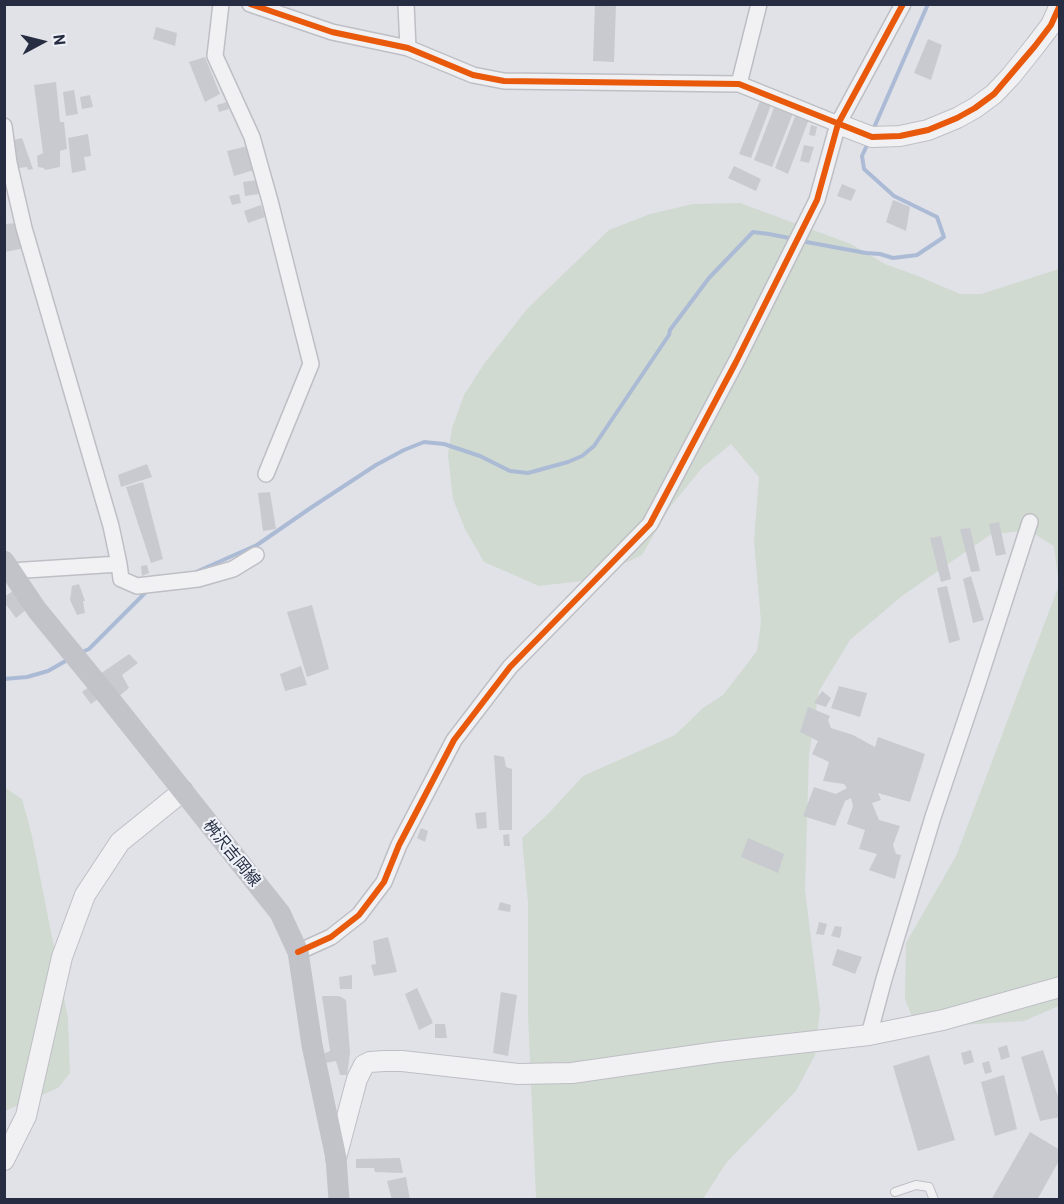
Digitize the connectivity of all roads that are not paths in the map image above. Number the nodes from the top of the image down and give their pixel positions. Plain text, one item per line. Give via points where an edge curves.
1 (221, 4) edge
2 (250, 4) edge
3 (406, 4) edge
4 (759, 4) edge
5 (903, 4) edge
6 (1059, 5) edge
7 (408, 48) junction
8 (739, 84) junction
9 (838, 123) junction
10 (4, 126) edge
11 (266, 474) dead end
12 (1030, 522) dead end
13 (256, 555) dead end
14 (119, 564) junction
15 (7, 566) edge
16 (183, 791) junction
17 (298, 952) junction
18 (1059, 987) edge
19 (869, 1035) junction
20 (336, 1158) junction
21 (4, 1160) edge
22 (895, 1192) dead end
23 (339, 1200) edge
24 (934, 1200) edge

1 - 11 street via 215,56 252,137 311,364
2 - 7 street via 332,32
3 - 7 street
4 - 8 street
5 - 9 street
6 - 9 street via 1051,25 994,94 957,118 900,136 867,135
7 - 8 street via 474,75 504,81
8 - 9 street
9 - 17 street via 817,200 650,524 510,667 454,740 384,882 359,915 331,937
10 - 14 street via 24,228
12 - 19 street via 933,817
13 - 14 street via 233,569 198,579 137,586 121,579
14 - 15 street
15 - 16 main road, 桝沢吉岡線 via 68,650
16 - 17 main road, 桝沢吉岡線 via 280,913
16 - 21 street via 120,842 85,896 62,957 26,1116
17 - 20 main road, 桝沢吉岡線 via 312,1045
18 - 19 street via 943,1020
19 - 20 street via 572,1073 518,1074 402,1061 370,1062 357,1079
20 - 23 main road, 桝沢吉岡線
22 - 24 lane via 916,1185 929,1187

